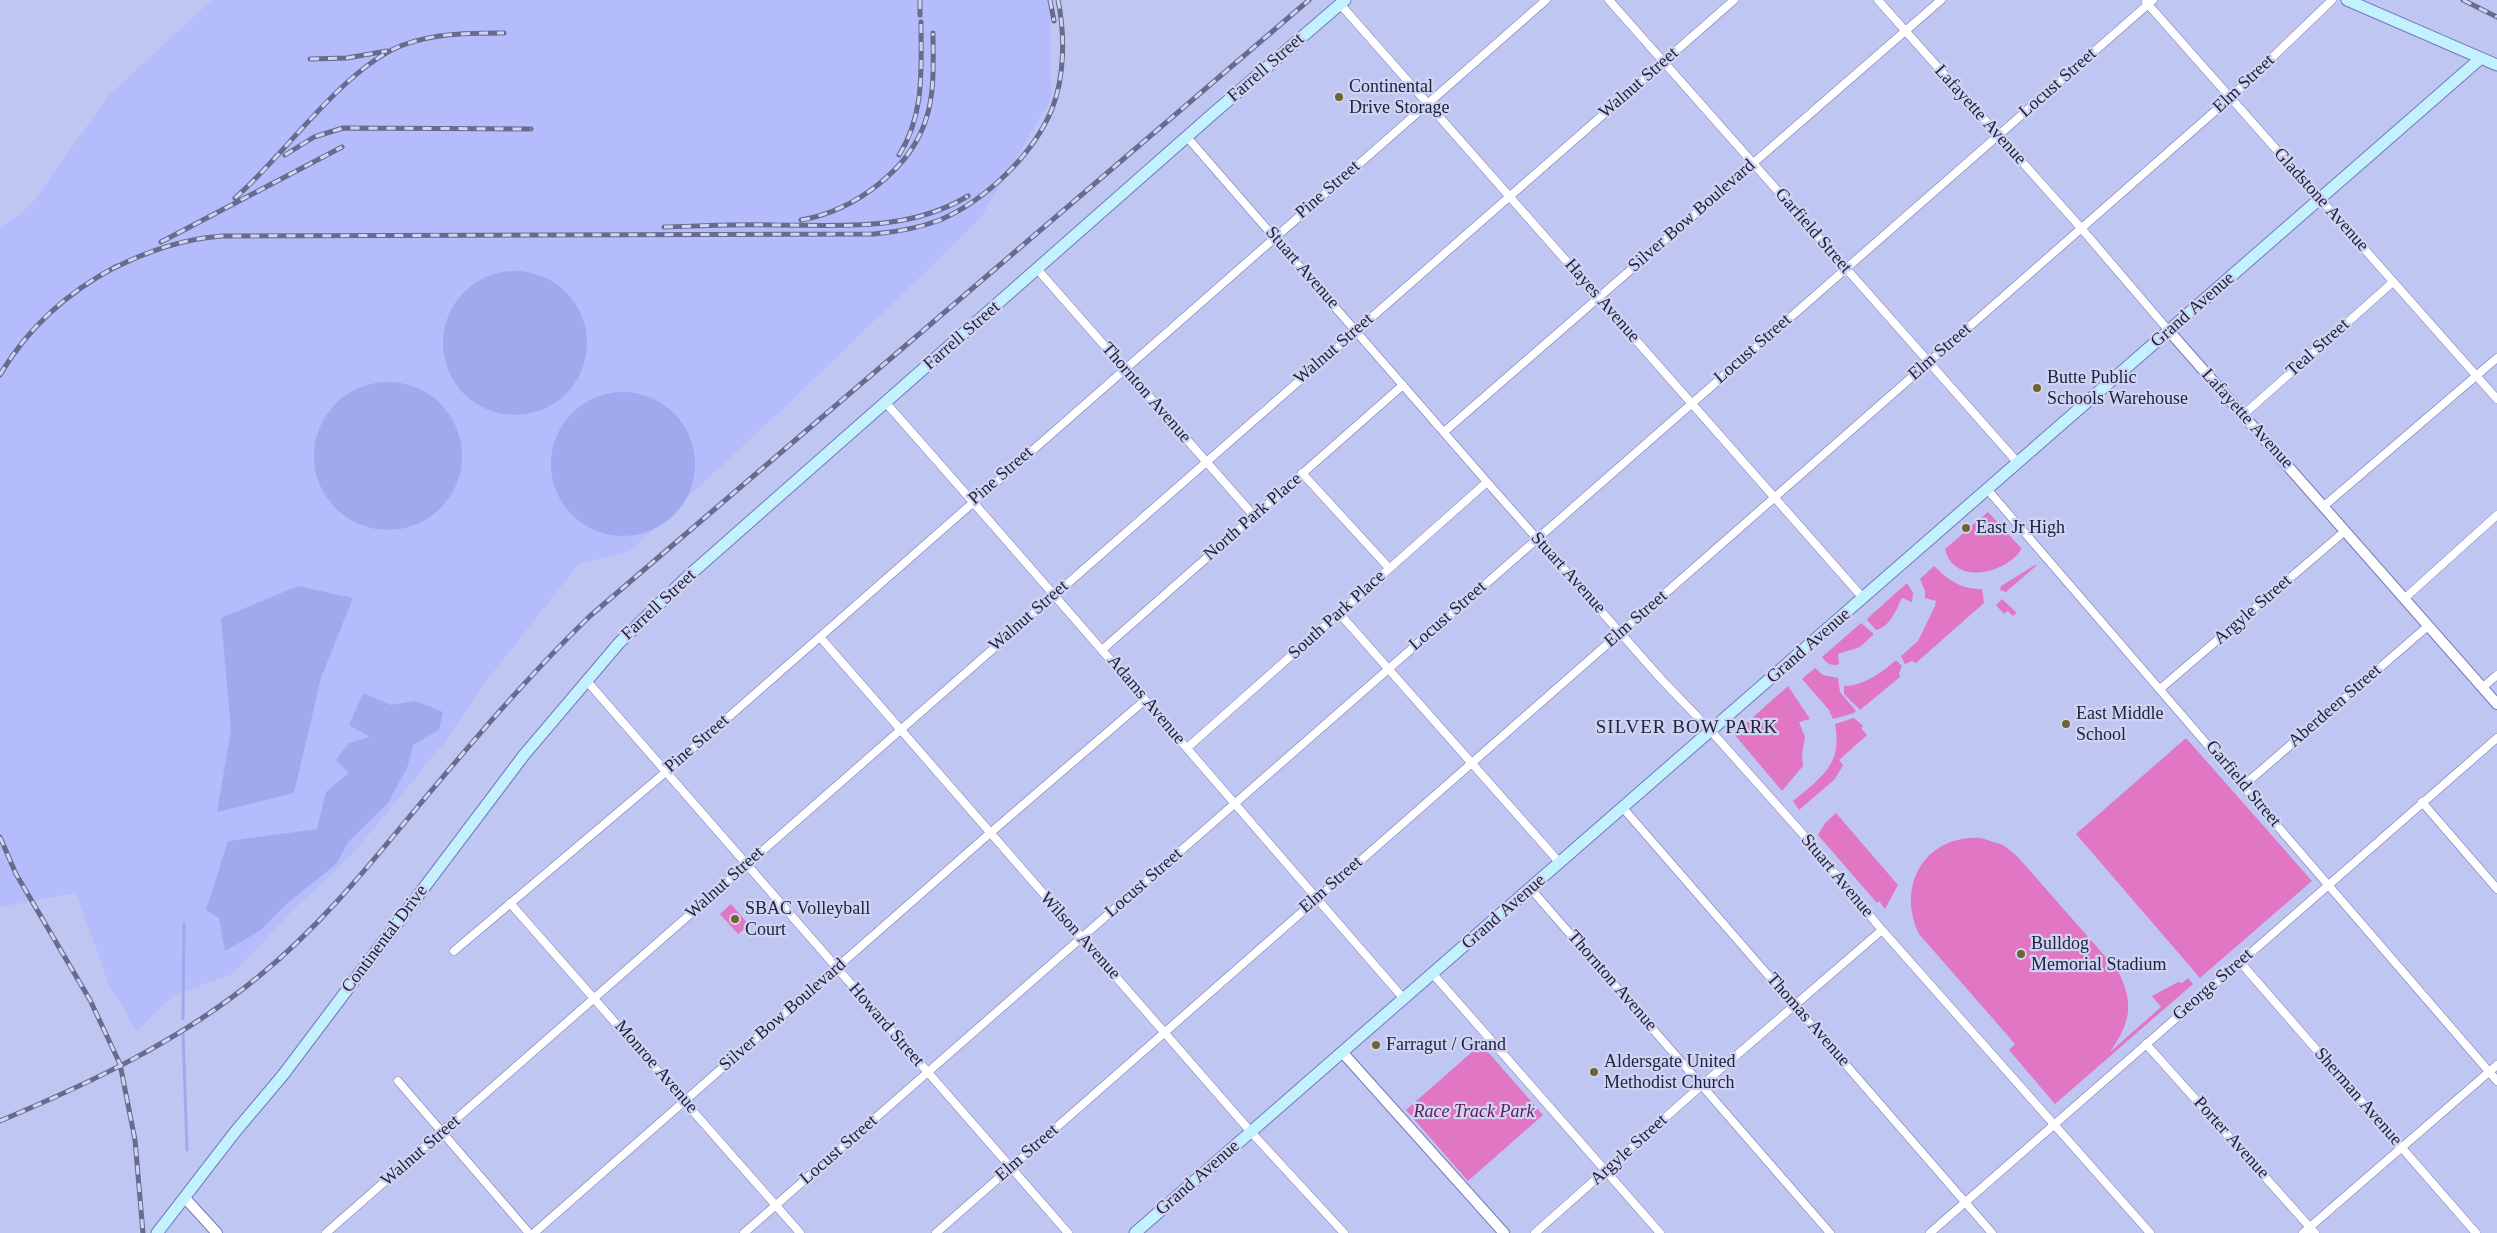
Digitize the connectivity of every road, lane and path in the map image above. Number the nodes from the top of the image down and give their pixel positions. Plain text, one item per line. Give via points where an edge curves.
1 (1546, 0) edge
2 (1609, 0) edge
3 (1734, 0) edge
4 (1878, 0) edge
5 (1942, 0) edge
6 (2332, 0) edge
7 (2347, 0) edge
8 (2148, 1) edge
9 (1343, 2) edge
10 (1906, 31) junction
11 (2481, 58) junction
12 (1663, 62) junction
13 (2497, 66) edge
14 (2232, 97) junction
15 (1428, 103) junction
16 (1998, 135) junction
17 (1187, 137) junction
18 (1753, 164) junction
19 (1510, 196) junction
20 (2320, 199) junction
21 (2081, 228) junction
22 (1274, 237) junction
23 (1846, 268) junction
24 (1038, 270) junction
25 (2393, 282) junction
26 (1599, 297) junction
27 (1356, 330) junction
28 (2169, 331) junction
29 (2497, 358) edge
30 (1929, 362) junction
31 (1124, 368) junction
32 (2476, 376) junction
33 (1403, 385) junction
34 (2497, 400) edge
35 (886, 403) junction
36 (1692, 403) junction
37 (2243, 415) junction
38 (1444, 432) junction
39 (1206, 461) junction
40 (2018, 462) junction
41 (1302, 473) junction
42 (1487, 482) junction
43 (1987, 489) junction
44 (1775, 497) junction
45 (972, 501) junction
46 (2324, 506) junction
47 (2497, 515) edge
48 (1254, 516) junction
49 (2346, 531) junction
50 (1537, 538) junction
51 (1389, 568) junction
52 (1054, 594) junction
53 (1863, 598) junction
54 (2404, 598) junction
55 (1339, 613) junction
56 (2428, 626) junction
57 (1621, 633) junction
58 (820, 637) junction
59 (1103, 649) junction
60 (1388, 668) junction
61 (2497, 675) edge
62 (586, 680) junction
63 (2483, 688) junction
64 (2160, 689) junction
65 (1145, 700) junction
66 (2497, 704) edge
67 (899, 730) junction
68 (1711, 731) junction
69 (2497, 738) edge
70 (1187, 748) junction
71 (1471, 763) junction
72 (667, 771) junction
73 (2243, 786) junction
74 (2422, 802) junction
75 (1234, 804) junction
76 (1623, 808) junction
77 (989, 834) junction
78 (1560, 863) junction
79 (745, 864) junction
80 (2329, 884) junction
81 (1531, 888) junction
82 (2497, 889) edge
83 (1316, 898) junction
84 (510, 903) junction
85 (1882, 930) junction
86 (1081, 938) junction
87 (454, 951) dead end
88 (2240, 962) junction
89 (836, 969) junction
90 (1433, 974) junction
91 (596, 998) junction
92 (1404, 999) junction
93 (1795, 1006) junction
94 (1164, 1032) junction
95 (2146, 1044) junction
96 (1343, 1053) junction
97 (2497, 1065) edge
98 (927, 1072) junction
99 (2489, 1072) junction
100 (2497, 1081) edge
101 (398, 1082) dead end
102 (1702, 1085) junction
103 (685, 1101) junction
104 (2053, 1125) junction
105 (443, 1132) junction
106 (1251, 1132) junction
107 (2402, 1147) junction
108 (1010, 1168) junction
109 (1605, 1170) junction
110 (186, 1198) junction
111 (1965, 1202) junction
112 (776, 1205) junction
113 (2309, 1231) edge
114 (1342, 1232) edge
115 (157, 1233) edge
116 (217, 1233) edge
117 (326, 1233) edge
118 (529, 1233) edge
119 (534, 1233) edge
120 (744, 1233) edge
121 (800, 1233) edge
122 (936, 1233) edge
123 (1068, 1233) edge
124 (1135, 1233) edge
125 (1504, 1233) edge
126 (1535, 1233) edge
127 (1660, 1233) edge
128 (1830, 1233) edge
129 (1930, 1233) edge
130 (1992, 1233) edge
131 (2150, 1233) edge
132 (2476, 1233) edge

1 - 15 street, Pine Street
2 - 12 street, Garfield Street
3 - 12 street, Walnut Street
4 - 10 street, Lafayette Avenue
5 - 10 street, Silver Bow Boulevard
6 - 14 street, Elm Street
7 - 11 main road
8 - 14 street, Gladstone Avenue
8 - 16 street, Locust Street
9 - 15 street, Hayes Avenue
9 - 17 main road, Farrell Street
10 - 16 street, Lafayette Avenue
10 - 18 street, Silver Bow Boulevard
11 - 13 main road
11 - 20 main road, Grand Avenue
12 - 18 street, Garfield Street
12 - 19 street, Walnut Street
14 - 20 street, Gladstone Avenue
14 - 21 street, Elm Street
15 - 19 street, Hayes Avenue
15 - 22 street, Pine Street
16 - 21 street, Lafayette Avenue
16 - 23 street, Locust Street
17 - 22 street, Stuart Avenue
17 - 24 main road, Farrell Street
18 - 23 street, Garfield Street
18 - 26 street, Silver Bow Boulevard
19 - 26 street, Hayes Avenue
19 - 27 street, Walnut Street
20 - 25 street, Gladstone Avenue
20 - 28 main road, Grand Avenue
21 - 28 street, Lafayette Avenue
21 - 30 street, Elm Street
22 - 27 street, Stuart Avenue
22 - 31 street, Pine Street
23 - 30 street, Garfield Street
23 - 36 street, Locust Street
24 - 31 street, Thornton Avenue
24 - 35 main road, Farrell Street
25 - 32 street, Gladstone Avenue
25 - 37 street, Teal Street
26 - 36 street, Hayes Avenue
26 - 38 street, Silver Bow Boulevard
27 - 33 street, Stuart Avenue
27 - 39 street, Walnut Street
28 - 37 street, Lafayette Avenue
28 - 40 main road, Grand Avenue
29 - 32 street
30 - 40 street, Garfield Street
30 - 44 street, Elm Street
31 - 39 street, Thornton Avenue
31 - 45 street, Pine Street
32 - 34 street, Gladstone Avenue
32 - 46 street
33 - 38 street, Stuart Avenue
33 - 41 street, North Park Place
35 - 45 street, Adams Avenue
35 - 62 main road, Farrell Street via 686,578
36 - 44 street, Hayes Avenue
36 - 50 street, Locust Street
37 - 46 street, Lafayette Avenue
38 - 42 street, Stuart Avenue
39 - 48 street, Thornton Avenue
39 - 52 street, Walnut Street
40 - 43 main road, Grand Avenue
41 - 48 street, North Park Place
41 - 51 street
42 - 50 street, Stuart Avenue
42 - 51 street, South Park Place
43 - 53 main road, Grand Avenue
43 - 64 street, Garfield Street
44 - 53 street, Hayes Avenue
44 - 57 street, Elm Street
45 - 52 street, Adams Avenue
45 - 58 street, Pine Street
46 - 49 street, Lafayette Avenue
47 - 54 street
48 - 59 street, North Park Place
49 - 54 street, Lafayette Avenue
49 - 64 street, Argyle Street
50 - 57 street, Stuart Avenue
50 - 60 street, Locust Street
51 - 55 street, South Park Place
52 - 59 street, Adams Avenue
52 - 67 street, Walnut Street
53 - 68 main road, Grand Avenue
54 - 56 street, Lafayette Avenue
55 - 60 street
55 - 70 street, South Park Place
56 - 63 street, Lafayette Avenue
56 - 73 street, Aberdeen Street
57 - 68 street, Stuart Avenue
57 - 71 street, Elm Street
58 - 67 street, Wilson Avenue
58 - 72 street, Pine Street
59 - 65 street, Adams Avenue
60 - 71 street
60 - 75 street, Locust Street
61 - 63 street
62 - 72 street, Howard Street
62 - 110 main road, Continental Drive via 524,755 283,1075
63 - 66 street, Lafayette Avenue
64 - 73 street, Garfield Street
65 - 70 street, Adams Avenue
65 - 77 street, Silver Bow Boulevard
67 - 77 street, Wilson Avenue
67 - 79 street, Walnut Street
68 - 76 main road, Grand Avenue
68 - 85 street, Stuart Avenue via 1802,832
69 - 74 street, George Street
70 - 75 street, Adams Avenue
71 - 78 street
71 - 83 street, Elm Street
72 - 79 street, Howard Street
72 - 84 street, Pine Street
73 - 80 street, Garfield Street
74 - 80 street, George Street
74 - 82 street
75 - 83 street, Adams Avenue
75 - 86 street, Locust Street
76 - 78 main road, Grand Avenue
76 - 93 street, Thomas Avenue
77 - 86 street, Wilson Avenue
77 - 89 street, Silver Bow Boulevard
78 - 81 main road, Grand Avenue
79 - 89 street, Howard Street
79 - 91 street, Walnut Street
80 - 88 street, George Street
80 - 99 street, Garfield Street
81 - 90 main road, Grand Avenue
81 - 102 street, Thornton Avenue
83 - 92 street, Adams Avenue
83 - 94 street, Elm Street
84 - 87 street, Pine Street
84 - 91 street, Monroe Avenue
85 - 93 street, Argyle Street
85 - 104 street, Stuart Avenue
86 - 94 street, Wilson Avenue
86 - 98 street, Locust Street
88 - 95 street, George Street
88 - 107 street, Sherman Avenue
89 - 98 street, Howard Street
89 - 103 street, Silver Bow Boulevard
90 - 92 main road, Grand Avenue
90 - 109 street
91 - 103 street, Monroe Avenue
91 - 105 street, Walnut Street
92 - 96 main road, Grand Avenue
93 - 102 street, Argyle Street
93 - 111 street, Thomas Avenue
94 - 106 street, Wilson Avenue
94 - 108 street, Elm Street
95 - 104 street, George Street
95 - 113 street, Porter Avenue
96 - 106 main road, Grand Avenue
96 - 125 street
97 - 99 street
98 - 108 street, Howard Street
98 - 112 street, Locust Street
99 - 100 street, Garfield Street
99 - 107 street
101 - 105 street
102 - 109 street, Argyle Street
102 - 128 street, Thornton Avenue
103 - 112 street, Monroe Avenue
103 - 119 street, Silver Bow Boulevard
104 - 111 street, George Street
104 - 131 street, Stuart Avenue
105 - 117 street, Walnut Street
105 - 118 street
106 - 114 street, Wilson Avenue
106 - 124 main road, Grand Avenue
107 - 113 street
107 - 132 street, Sherman Avenue
108 - 122 street, Elm Street
108 - 123 street, Howard Street
109 - 126 street, Argyle Street
109 - 127 street
110 - 115 main road, Continental Drive
110 - 116 street
111 - 129 street, George Street
111 - 130 street, Thomas Avenue
112 - 120 street, Locust Street
112 - 121 street, Monroe Avenue

